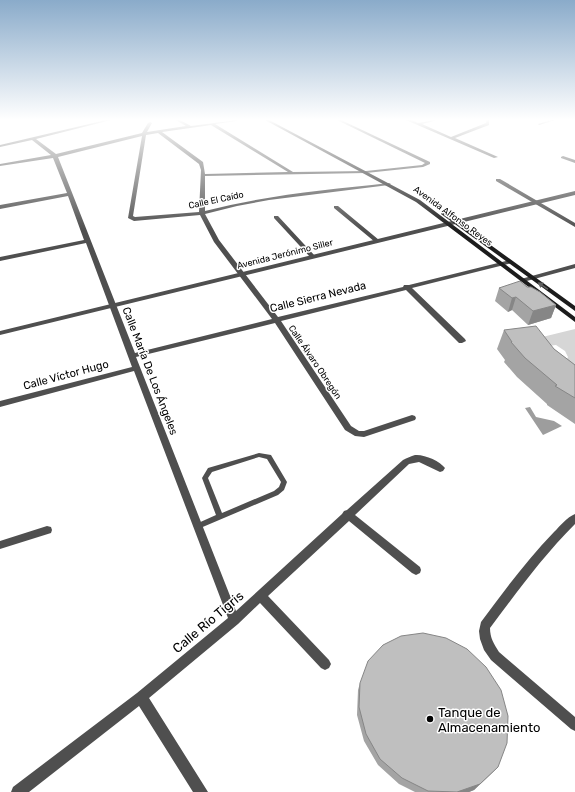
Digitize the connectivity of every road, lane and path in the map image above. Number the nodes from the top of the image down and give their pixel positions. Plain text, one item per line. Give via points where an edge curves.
1 (49, 157) edge
2 (55, 157) edge
3 (140, 157) edge
4 (192, 157) edge
5 (266, 157) edge
6 (338, 157) edge
7 (348, 157) edge
8 (415, 157) edge
9 (563, 157) dead end
10 (575, 162) edge
11 (0, 165) edge
12 (374, 171) junction
13 (366, 172) junction
14 (292, 173) junction
15 (203, 175) junction
16 (498, 180) dead end
17 (389, 184) junction
18 (575, 193) edge
19 (70, 194) junction
20 (536, 202) junction
21 (0, 207) edge
22 (336, 207) dead end
23 (202, 213) junction
24 (276, 217) dead end
25 (456, 221) junction
26 (449, 223) junction
27 (575, 225) edge
28 (87, 241) junction
29 (377, 241) junction
30 (313, 256) junction
31 (0, 259) edge
32 (510, 262) junction
33 (501, 264) junction
34 (575, 266) edge
35 (241, 274) junction
36 (531, 278) junction
37 (523, 280) junction
38 (406, 286) junction
39 (113, 305) junction
40 (575, 309) edge
41 (276, 319) junction
42 (575, 320) edge
43 (0, 333) edge
44 (462, 340) dead end
45 (132, 356) junction
46 (137, 368) junction
47 (0, 404) edge
48 (412, 418) dead end
49 (440, 468) dead end
50 (347, 514) junction
51 (220, 517) junction
52 (575, 518) edge
53 (198, 526) junction
54 (47, 530) dead end
55 (0, 545) edge
56 (416, 570) dead end
57 (260, 596) junction
58 (234, 620) junction
59 (325, 664) dead end
60 (141, 697) junction
61 (575, 725) edge
62 (18, 792) edge
63 (200, 792) edge

1 - 11 street
2 - 19 street, Calle María De Los Ángeles
3 - 23 street, Calle El Caído via 131,218 140,220
4 - 15 street via 201,164
5 - 14 street
6 - 13 main road, Avenida Alfonso Reyes
7 - 12 main road, Avenida Alfonso Reyes
8 - 12 street via 428,163 423,166
9 - 10 street
12 - 13 street
12 - 25 main road, Avenida Alfonso Reyes via 421,197
13 - 14 street
13 - 17 main road, Avenida Alfonso Reyes
14 - 15 street
15 - 23 street, Calle Álvaro Obregón
16 - 20 street
17 - 23 street, Calle El Caído via 269,198
17 - 26 main road, Avenida Alfonso Reyes
18 - 20 street, Avenida Jerónimo Siller
19 - 21 street
19 - 28 street, Calle María De Los Ángeles
20 - 25 street, Avenida Jerónimo Siller
20 - 27 street
22 - 29 street
23 - 35 street, Calle Álvaro Obregón via 216,241
24 - 30 street
25 - 26 street, Avenida Jerónimo Siller
25 - 32 main road, Avenida Alfonso Reyes
26 - 29 street, Avenida Jerónimo Siller
26 - 33 main road, Avenida Alfonso Reyes
28 - 31 street
28 - 39 street, Calle María De Los Ángeles
29 - 30 street, Avenida Jerónimo Siller
30 - 35 street, Avenida Jerónimo Siller
32 - 33 street, Calle Sierra Nevada
32 - 36 main road, Avenida Alfonso Reyes
33 - 37 main road, Avenida Alfonso Reyes
33 - 38 street, Calle Sierra Nevada
34 - 36 street
35 - 39 street, Avenida Jerónimo Siller
35 - 41 street, Calle Álvaro Obregón
36 - 37 street
40 -> 36 main road, Avenida Alfonso Reyes
37 - 42 main road, Avenida Alfonso Reyes
38 - 41 street, Calle Sierra Nevada
38 - 44 street
39 - 43 street, Avenida Jerónimo Siller
39 - 45 street, Calle María De Los Ángeles
41 - 45 street, Calle Sierra Nevada
41 - 48 street, Calle Álvaro Obregón via 348,428 358,434 364,434
45 - 46 street, Calle María De Los Ángeles
46 - 47 street, Calle Víctor Hugo
46 - 53 street, Calle María De Los Ángeles
49 - 50 street, Calle Río Tigris via 419,458 413,458
50 - 56 street
50 - 57 street, Calle Río Tigris
51 - 51 lane via 282,488 284,482 268,457 259,455 210,470 205,478
51 - 53 lane
52 - 61 street via 529,568 484,626 483,635 495,656
53 - 58 street, Calle María De Los Ángeles
54 - 55 street
57 - 58 street, Calle Río Tigris
57 - 59 street
58 - 60 street, Calle Río Tigris
60 - 62 street, Calle Río Tigris
60 - 63 street

